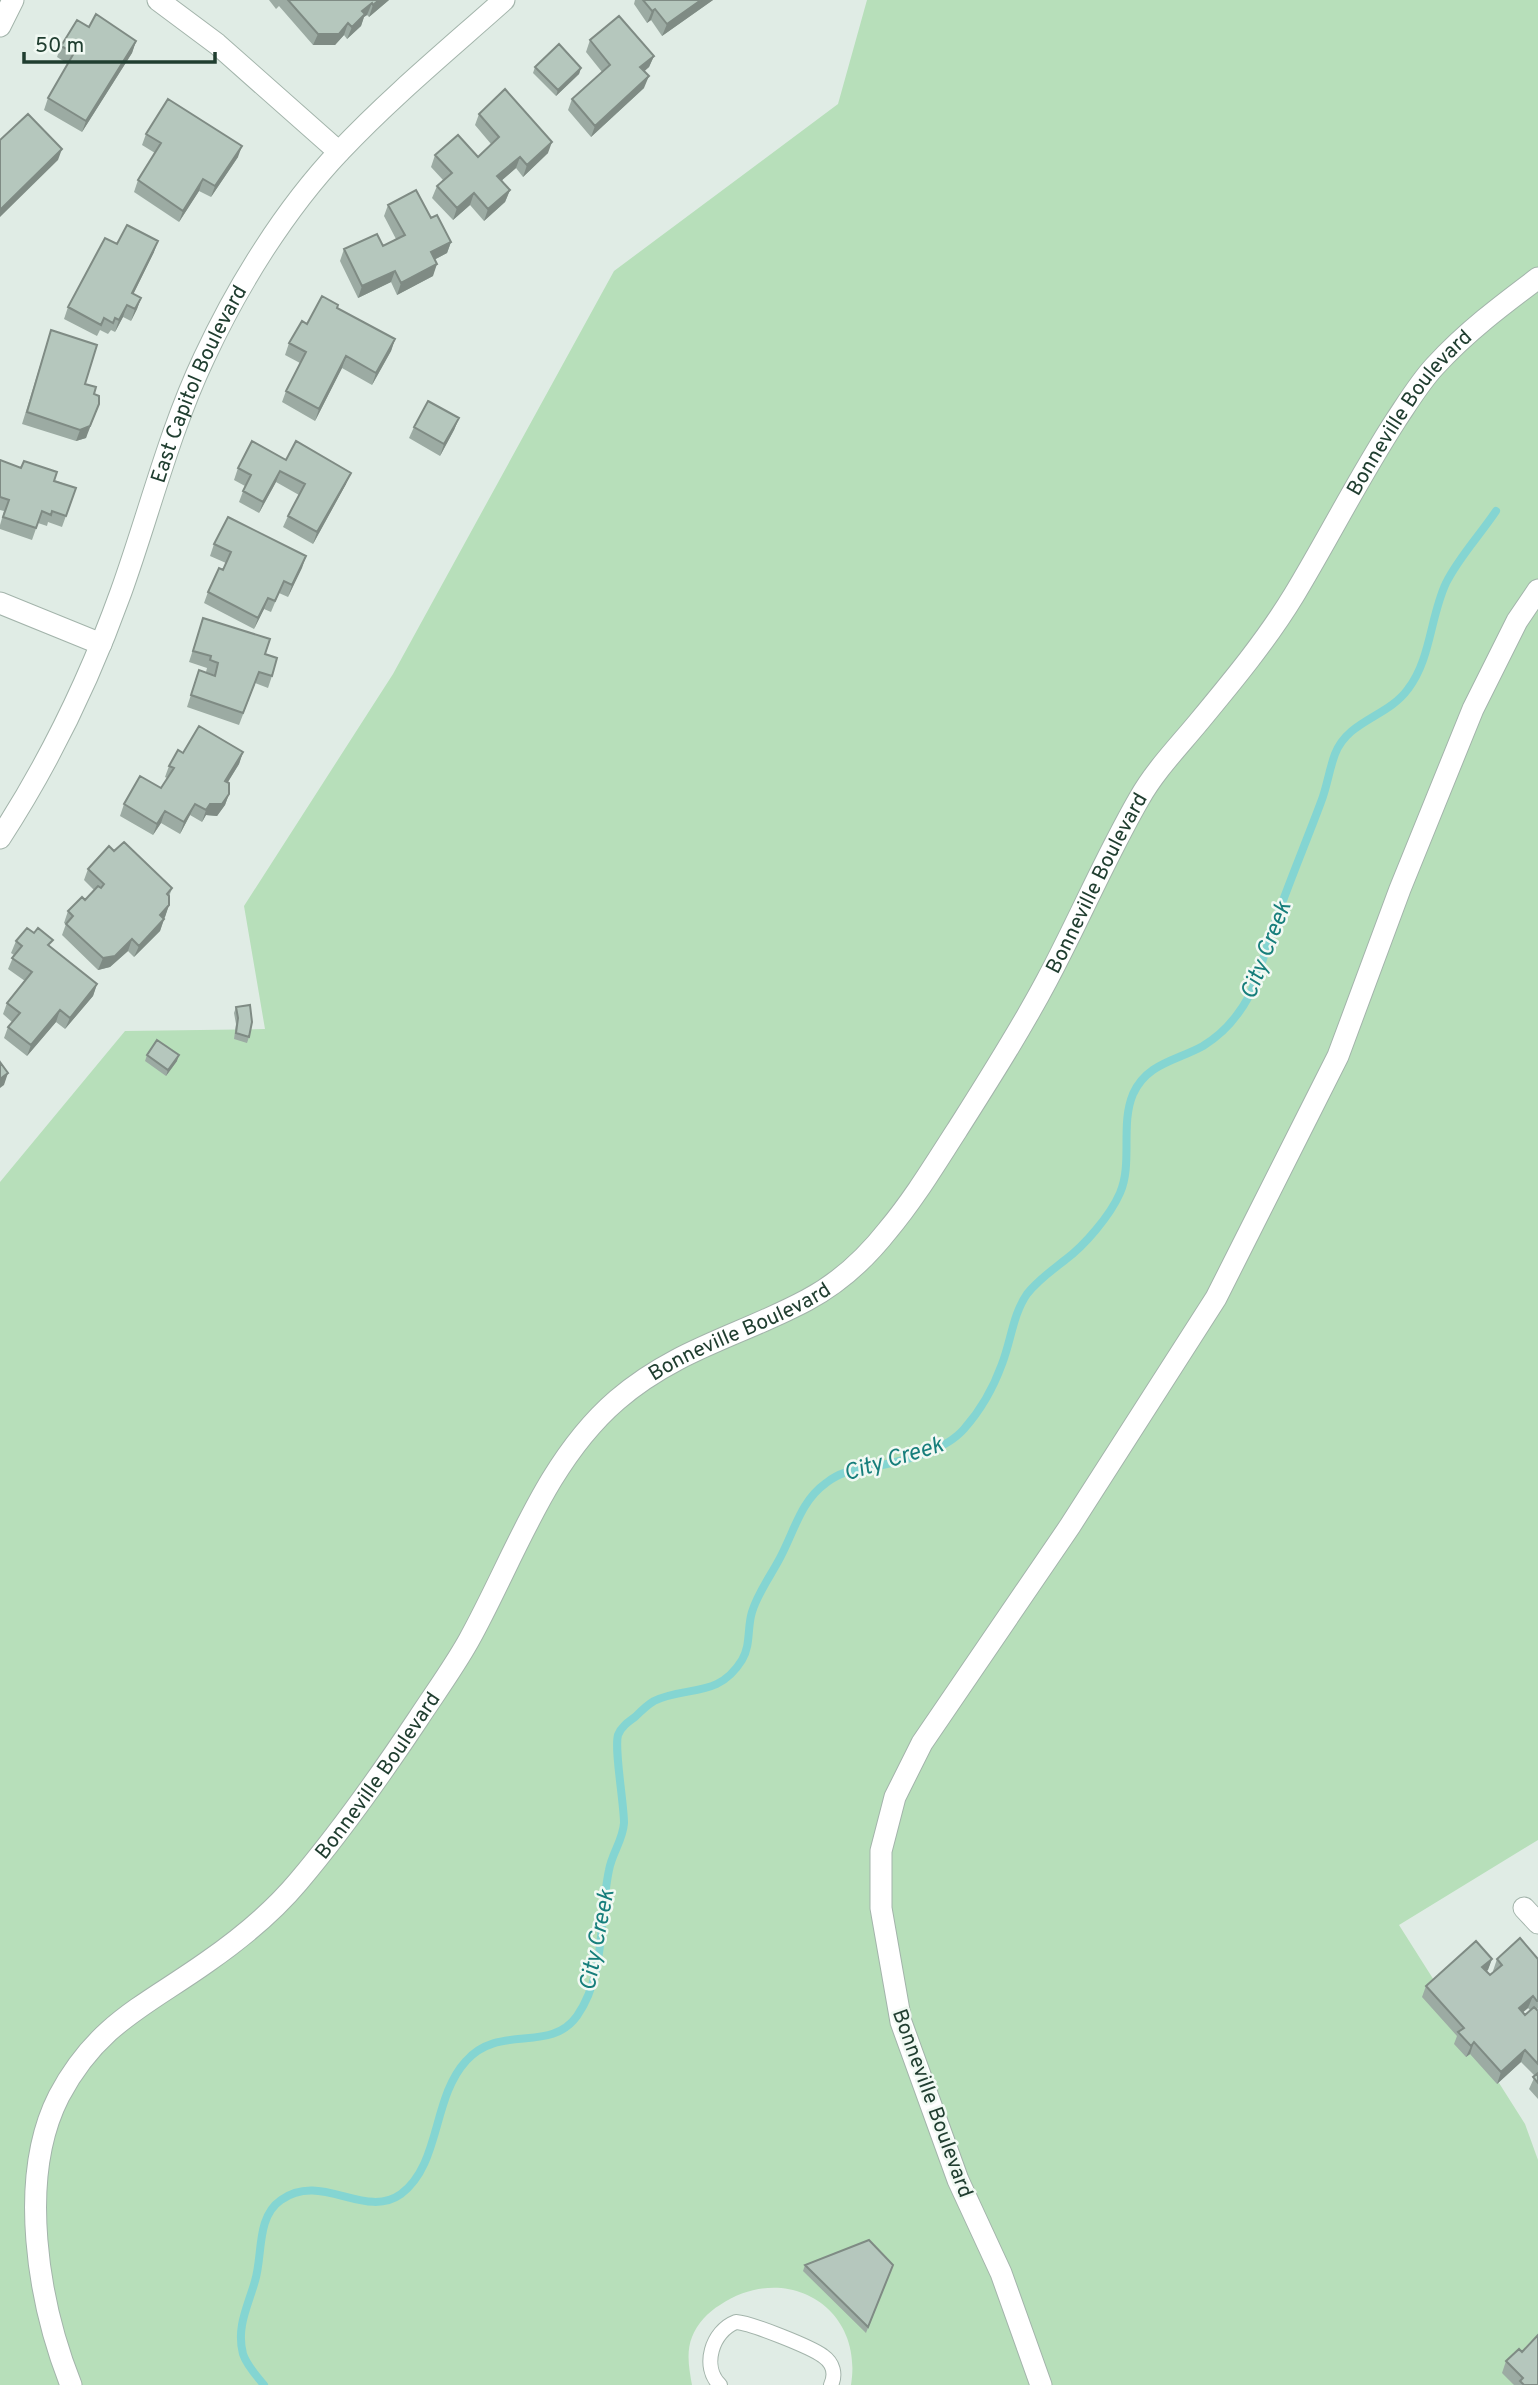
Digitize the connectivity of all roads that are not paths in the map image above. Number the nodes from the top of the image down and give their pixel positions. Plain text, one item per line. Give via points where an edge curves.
1 (13, 0) edge
2 (158, 0) edge
3 (504, 0) edge
4 (0, 26) edge
5 (339, 152) junction
6 (1538, 278) edge
7 (1538, 590) edge
8 (0, 603) edge
9 (101, 644) junction
10 (0, 838) edge
11 (71, 2385) edge
12 (720, 2385) edge
13 (831, 2385) edge
14 (1041, 2385) edge

1 - 4 street
2 - 5 street via 217,44
3 - 5 street, East Capitol Boulevard
5 - 9 street, East Capitol Boulevard via 265,249 204,359 182,409
6 - 11 street, Bonneville Boulevard via 1472,330 1433,368 1404,407 1271,631 1142,793 1045,985 916,1194 888,1231 849,1272 810,1298 697,1348 653,1372 614,1402 553,1476 446,1678 364,1801 300,1880 251,1928 136,2007 88,2051 55,2103 37,2172 41,2269 54,2334
7 - 14 street, Bonneville Boulevard via 1511,632 1473,709 1338,1056 1216,1298 1070,1526 928,1734 895,1797 881,1851 881,1908 901,2022 958,2180 1001,2273
8 - 9 street
9 - 10 street, East Capitol Boulevard via 50,754
12 - 13 lane via 711,2365 711,2350 718,2335 736,2322 823,2355 833,2368

